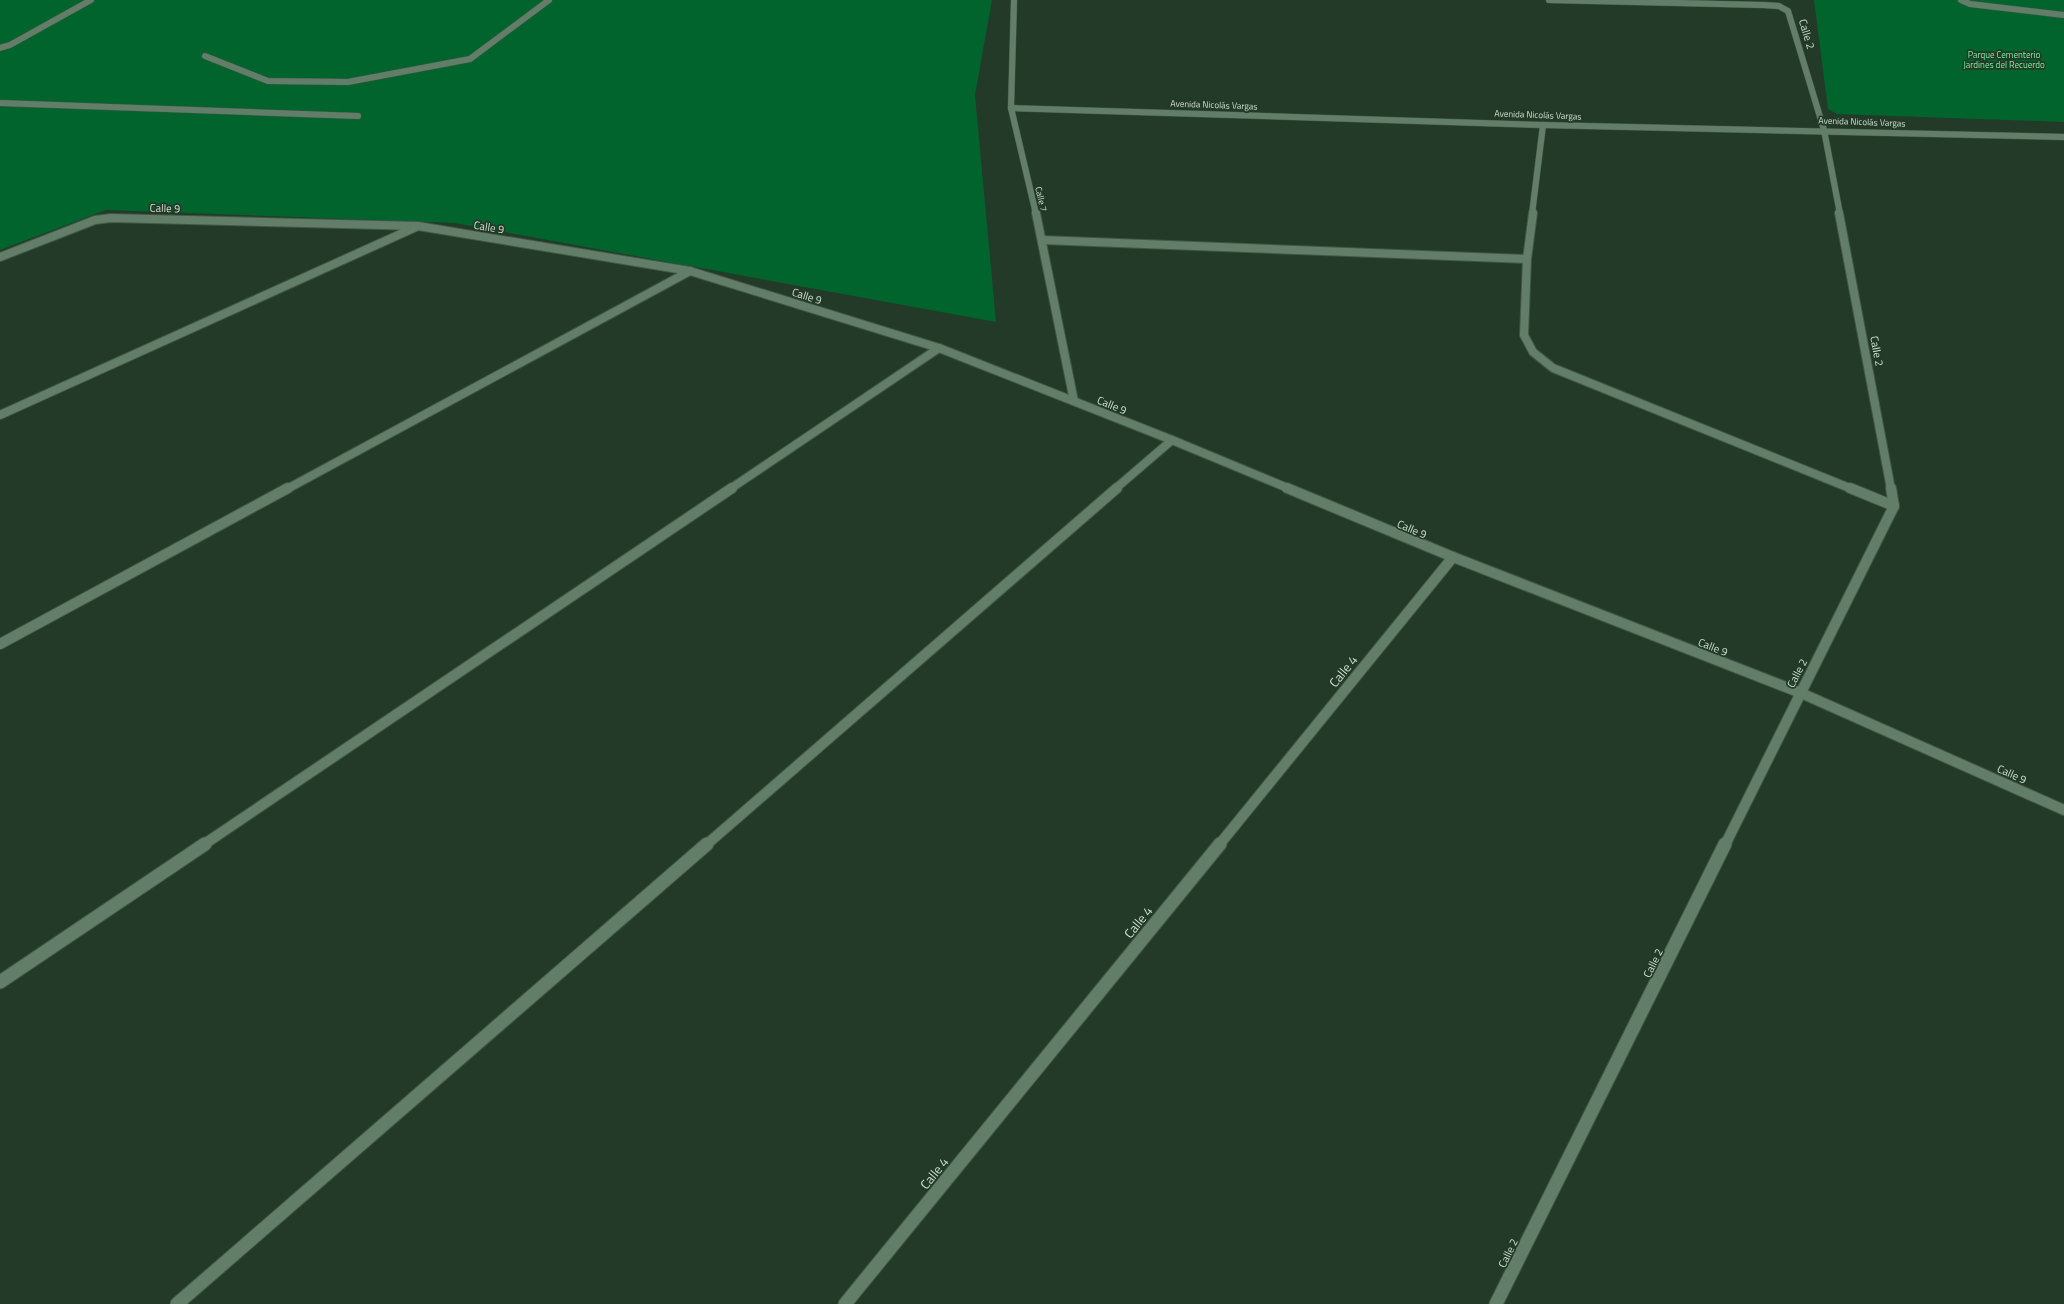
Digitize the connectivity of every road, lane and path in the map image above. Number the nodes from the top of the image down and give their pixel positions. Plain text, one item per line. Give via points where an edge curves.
1 (91, 0) edge
2 (548, 0) edge
3 (1014, 0) edge
4 (1549, 0) edge
5 (1961, 0) edge
6 (2064, 15) edge
7 (0, 48) edge
8 (205, 56) dead end
9 (0, 103) edge
10 (1011, 108) junction
11 (358, 116) dead end
12 (1543, 125) junction
13 (1824, 130) junction
14 (2064, 137) edge
15 (418, 226) junction
16 (1042, 240) junction
17 (0, 257) edge
18 (1527, 259) junction
19 (690, 271) junction
20 (939, 348) junction
21 (1074, 401) junction
22 (0, 415) edge
23 (1172, 440) junction
24 (1894, 506) junction
25 (1453, 557) junction
26 (0, 644) edge
27 (1801, 693) junction
28 (2064, 810) edge
29 (0, 982) edge
30 (177, 1304) edge
31 (845, 1304) edge
32 (1496, 1304) edge

1 - 7 street via 10,45
2 - 8 street via 470,59 348,82 268,81
3 - 10 street, Calle 7
4 - 13 street, Calle 2 via 1779,6 1788,11
5 - 6 street via 1970,4
9 - 11 street
10 - 12 street, Avenida Nicolás Vargas
10 - 16 street, Calle 7
12 - 13 street, Avenida Nicolás Vargas
12 - 18 street
13 - 14 street, Avenida Nicolás Vargas
13 - 24 street, Calle 2
15 - 17 street, Calle 9 via 102,218
15 - 19 street, Calle 9
15 - 22 street
16 - 18 street
16 - 21 street, Calle 7
18 - 24 street via 1524,335 1533,352 1553,368
19 - 20 street, Calle 9
19 - 26 street
20 - 21 street, Calle 9
20 - 29 street
21 - 23 street, Calle 9
23 - 25 street, Calle 9
23 - 30 street
24 - 27 street, Calle 2
25 - 27 street, Calle 9
25 - 31 street, Calle 4
27 - 28 street, Calle 9
27 - 32 street, Calle 2

